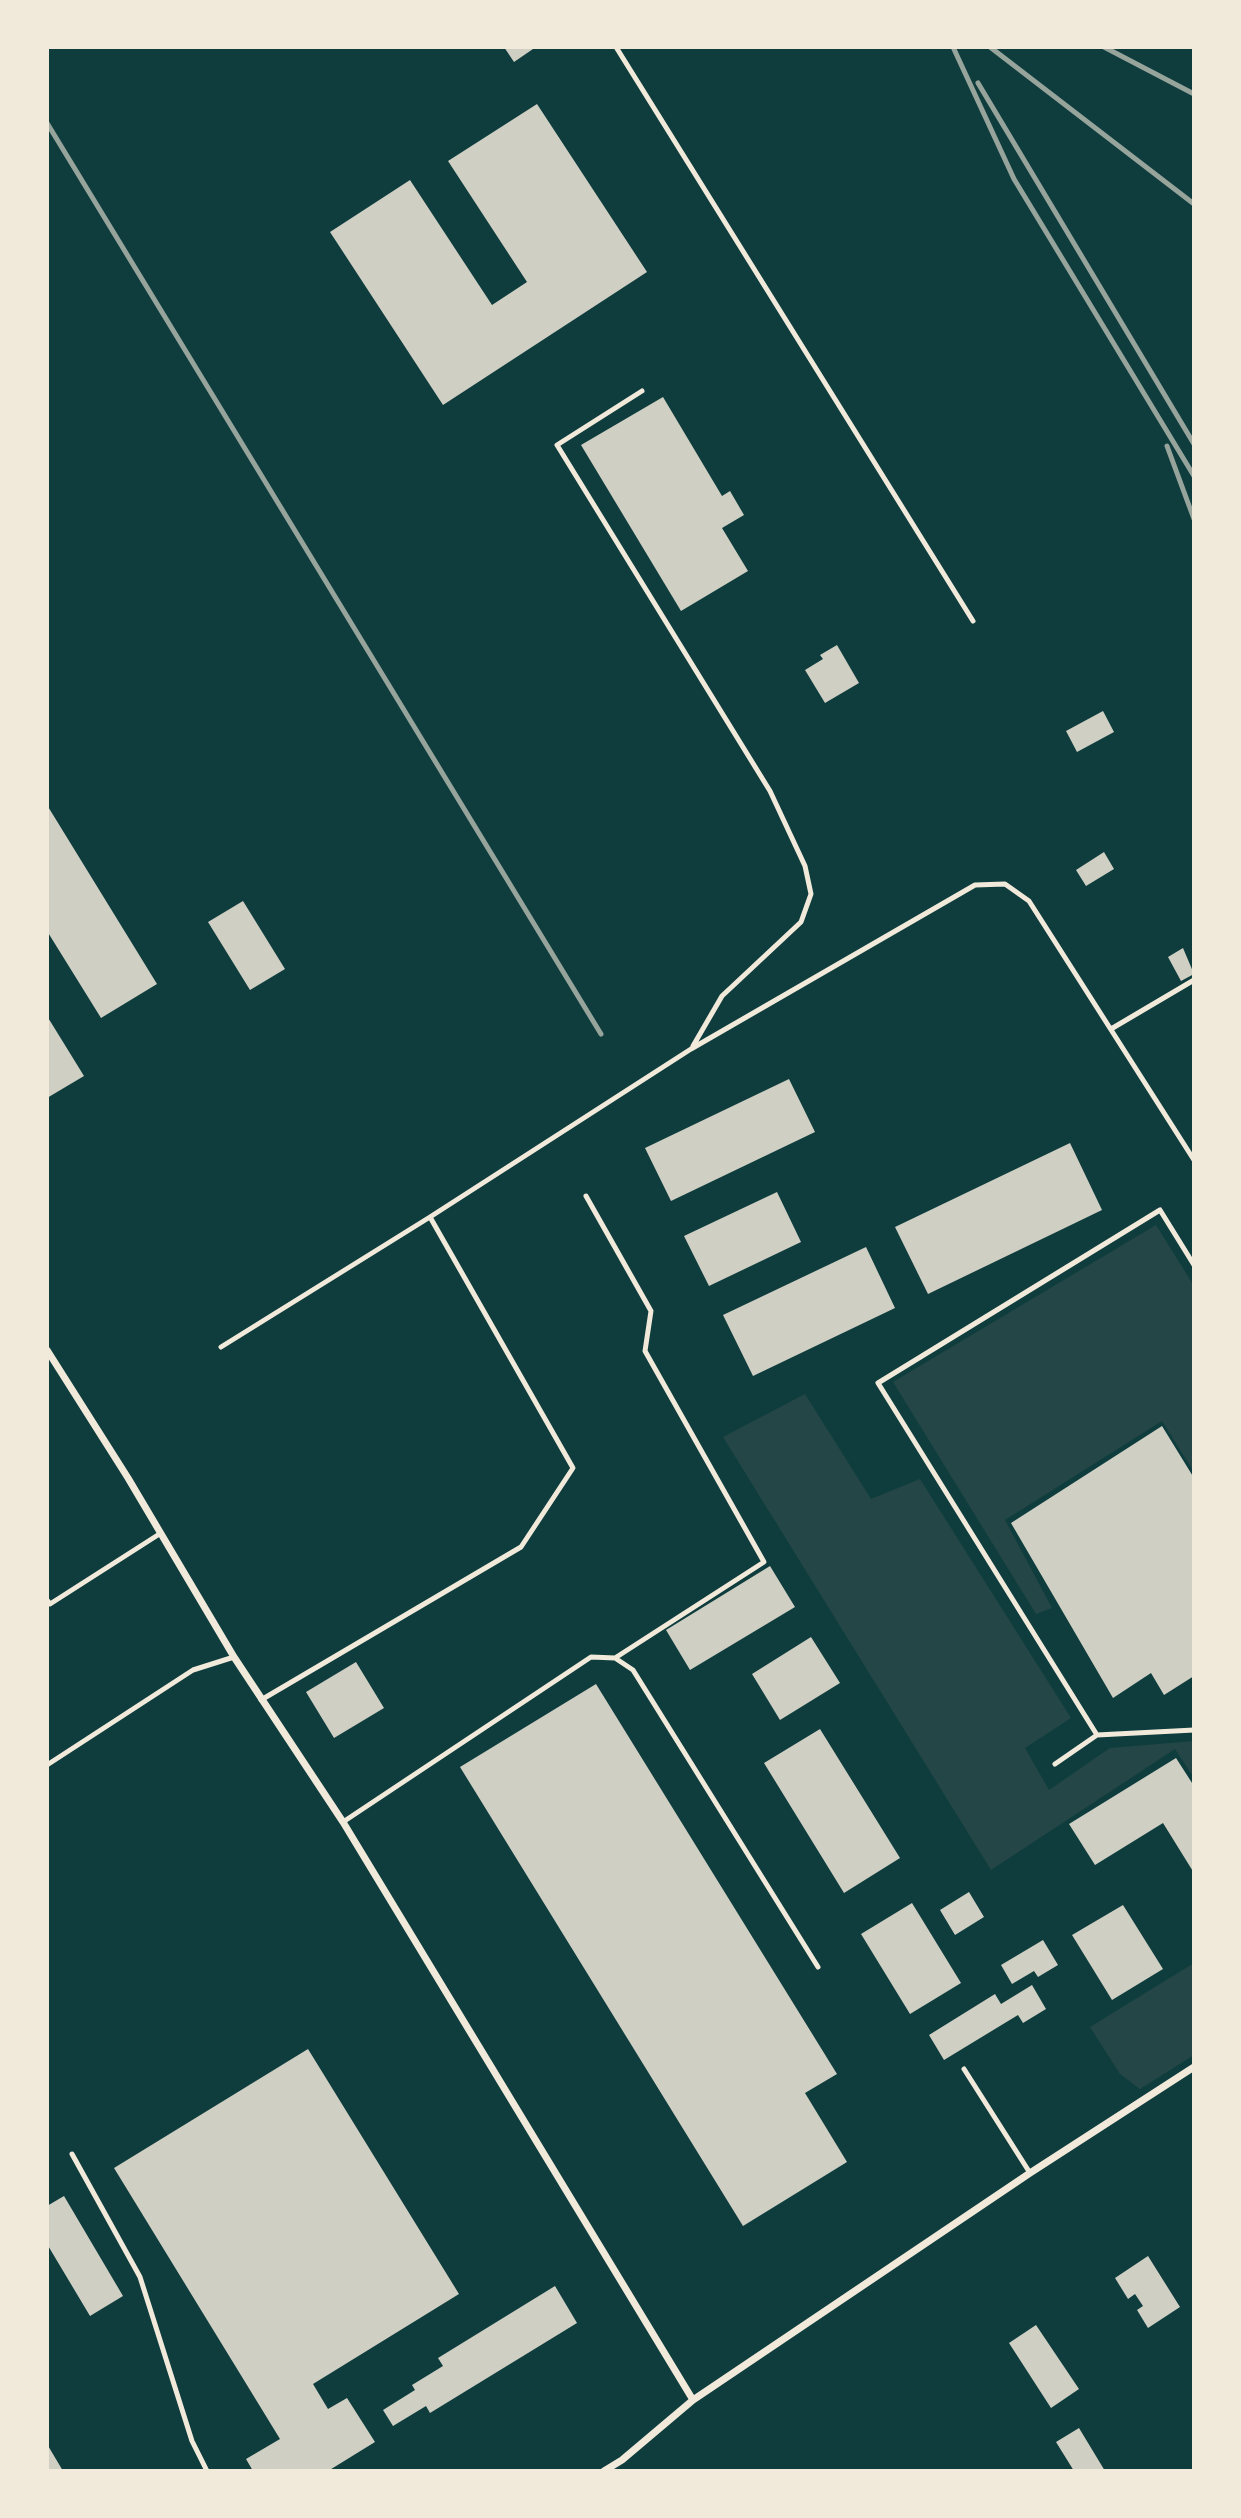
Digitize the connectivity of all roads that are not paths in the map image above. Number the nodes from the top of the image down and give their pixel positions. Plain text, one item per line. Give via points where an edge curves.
1 (616, 47) edge
2 (642, 391) dead end
3 (973, 621) dead end
4 (1194, 980) edge
5 (1111, 1029) junction
6 (691, 1049) junction
7 (1194, 1160) edge
8 (586, 1196) dead end
9 (430, 1217) junction
10 (1194, 1265) edge
11 (221, 1347) dead end
12 (47, 1350) edge
13 (161, 1533) junction
14 (47, 1600) edge
15 (234, 1657) junction
16 (615, 1658) junction
17 (261, 1700) junction
18 (1194, 1730) edge
19 (1097, 1735) junction
20 (1055, 1764) dead end
21 (47, 1765) edge
22 (343, 1822) junction
23 (818, 1967) dead end
24 (1194, 2067) edge
25 (964, 2069) dead end
26 (72, 2154) dead end
27 (1030, 2173) junction
28 (693, 2400) junction
29 (207, 2471) edge
30 (604, 2471) edge

1 - 3 lane
2 - 6 lane via 557,445 770,791 805,866 811,894 801,922 722,996
4 - 5 lane
5 - 6 lane via 1029,901 1004,884 975,885
5 - 7 lane
6 - 9 lane
8 - 16 lane via 651,1311 645,1351 764,1562
9 - 11 lane
9 - 17 lane via 573,1468 521,1547
10 - 19 lane via 1160,1210 878,1383
12 - 13 street
13 - 14 lane via 50,1604
13 - 15 street
15 - 17 street
15 - 21 lane via 193,1670
16 - 22 lane via 591,1657
16 - 23 lane via 633,1670
17 - 22 street
18 - 19 lane
19 - 20 lane
22 - 28 street
24 - 27 street
25 - 27 lane
26 - 29 lane via 140,2277 192,2441
27 - 28 street
28 - 30 street

